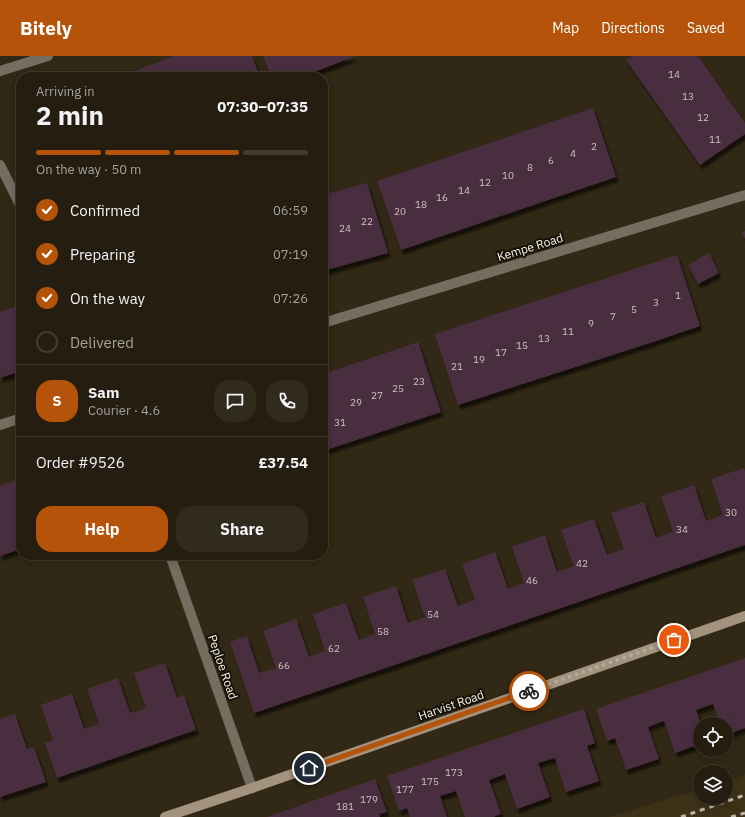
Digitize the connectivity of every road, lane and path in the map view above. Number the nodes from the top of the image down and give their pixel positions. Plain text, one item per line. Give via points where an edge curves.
1 (48, 56) edge
2 (0, 71) edge
3 (0, 165) edge
4 (745, 195) edge
5 (16, 197) edge
6 (328, 321) edge
7 (16, 420) edge
8 (0, 425) edge
9 (172, 560) edge
10 (745, 616) edge
11 (252, 788) junction
12 (165, 817) edge

1 - 2 street
3 - 5 street
4 - 6 street, Kempe Road
7 - 8 street
9 - 11 street, Peploe Road
10 - 11 main road, Harvist Road
11 - 12 main road, Harvist Road

